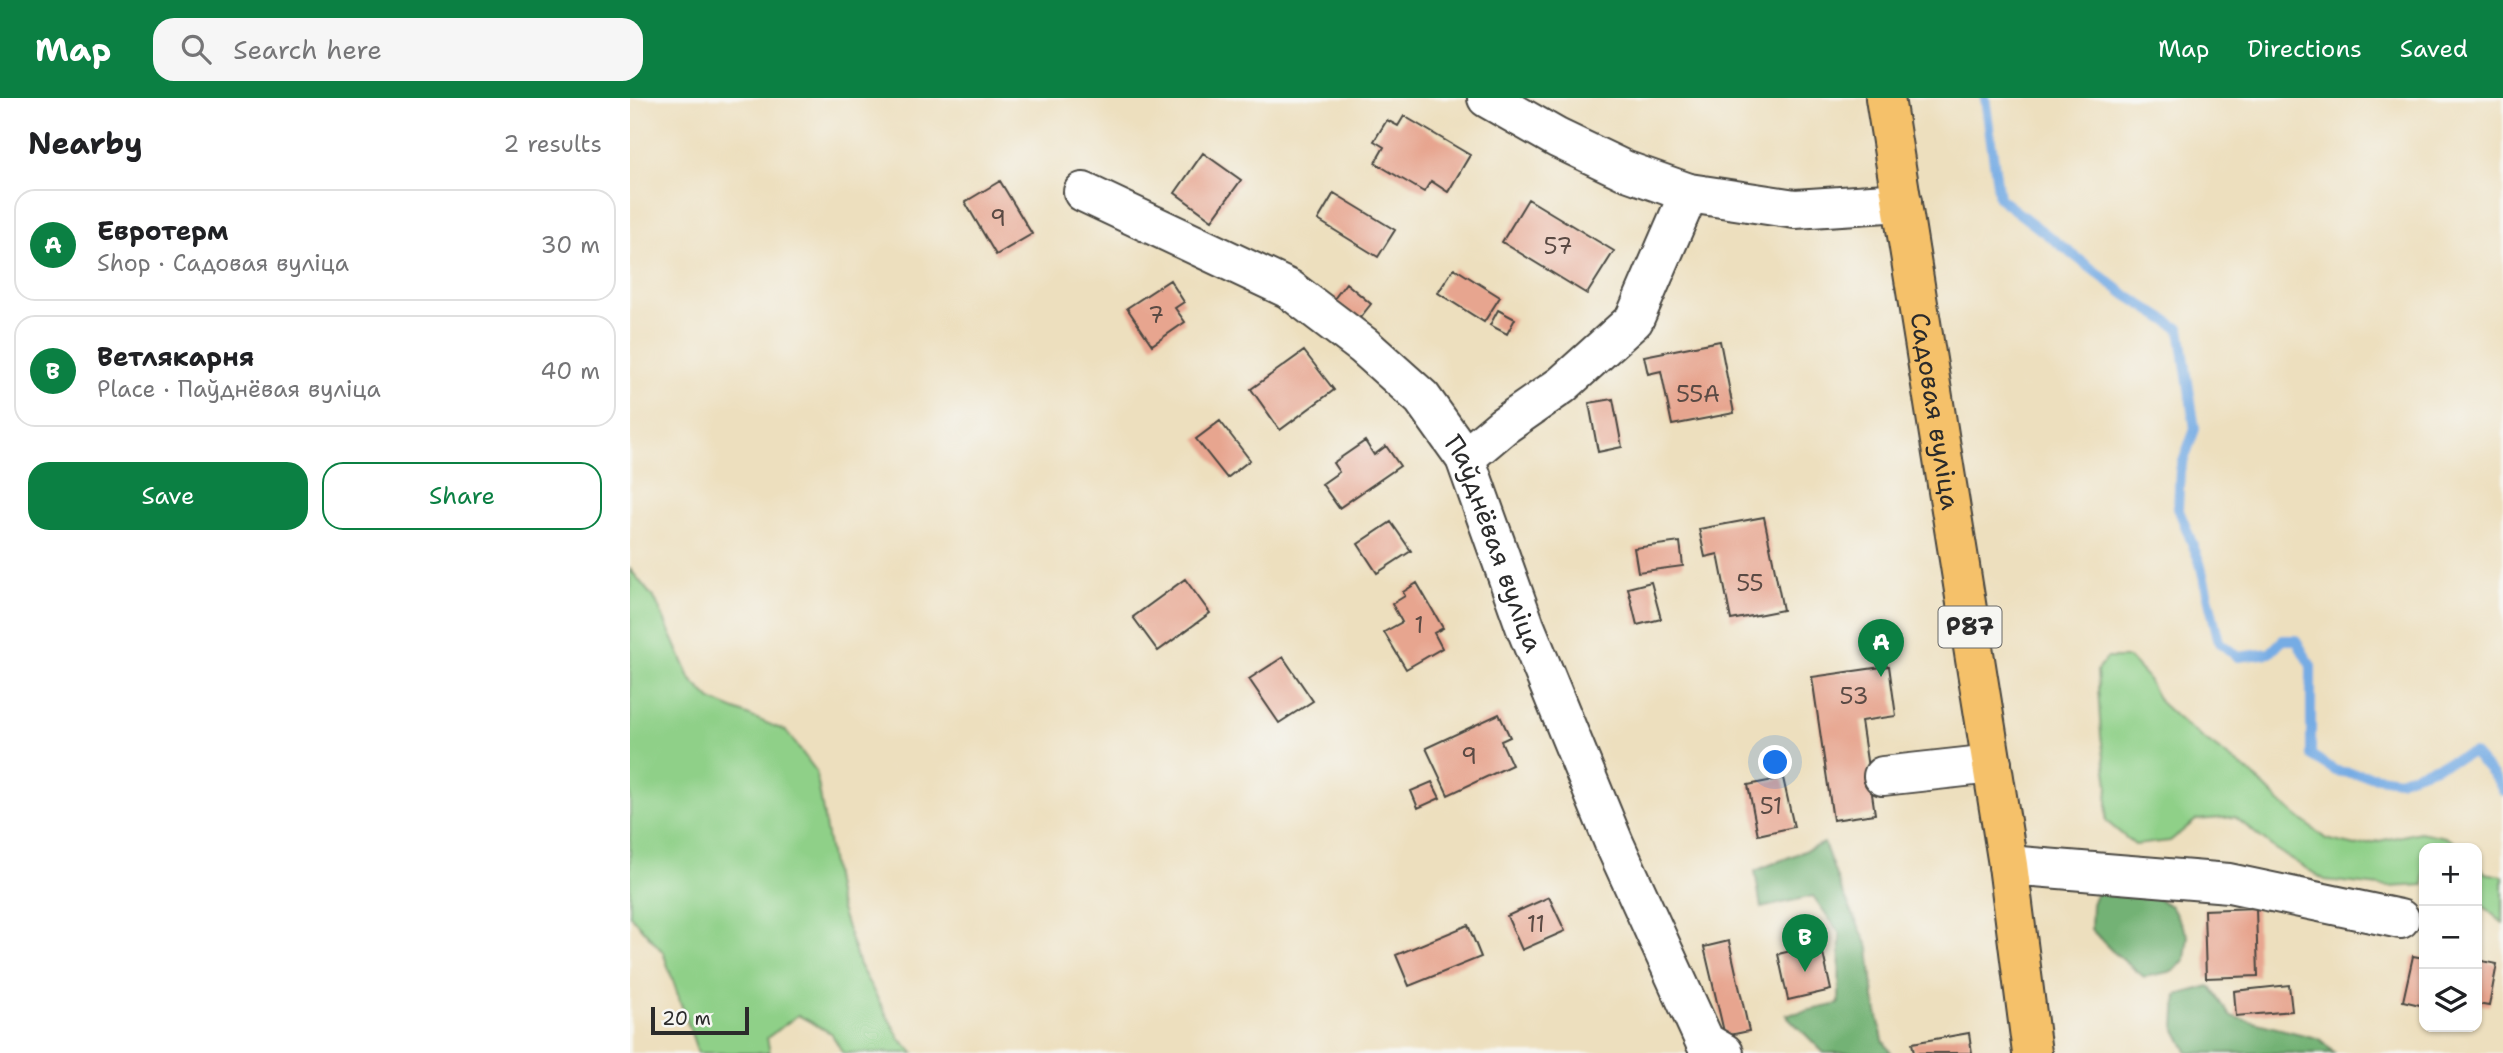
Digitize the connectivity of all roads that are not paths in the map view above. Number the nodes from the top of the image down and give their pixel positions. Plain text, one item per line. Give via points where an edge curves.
1 (1487, 98) edge
2 (1885, 98) edge
3 (1083, 192) dead end
4 (1689, 193) junction
5 (1902, 202) junction
6 (1465, 458) junction
7 (1992, 764) junction
8 (1883, 776) dead end
9 (2008, 865) junction
10 (2400, 919) dead end
11 (1724, 1053) edge
12 (2032, 1053) edge

1 - 4 street via 1623,170
2 - 5 main road, Р87
3 - 6 street, Паўднёвая вуліца via 1289,289 1422,398
4 - 5 street via 1795,209
4 - 6 street via 1634,320 1562,385
5 - 7 main road, Садовая вуліца / Р87
6 - 11 street, Паўднёвая вуліца via 1525,626 1614,843 1705,1042
7 - 8 street
7 - 9 main road, Садовая вуліца / Р87
9 - 10 street via 2229,883
9 - 12 main road, Садовая вуліца / Р87

